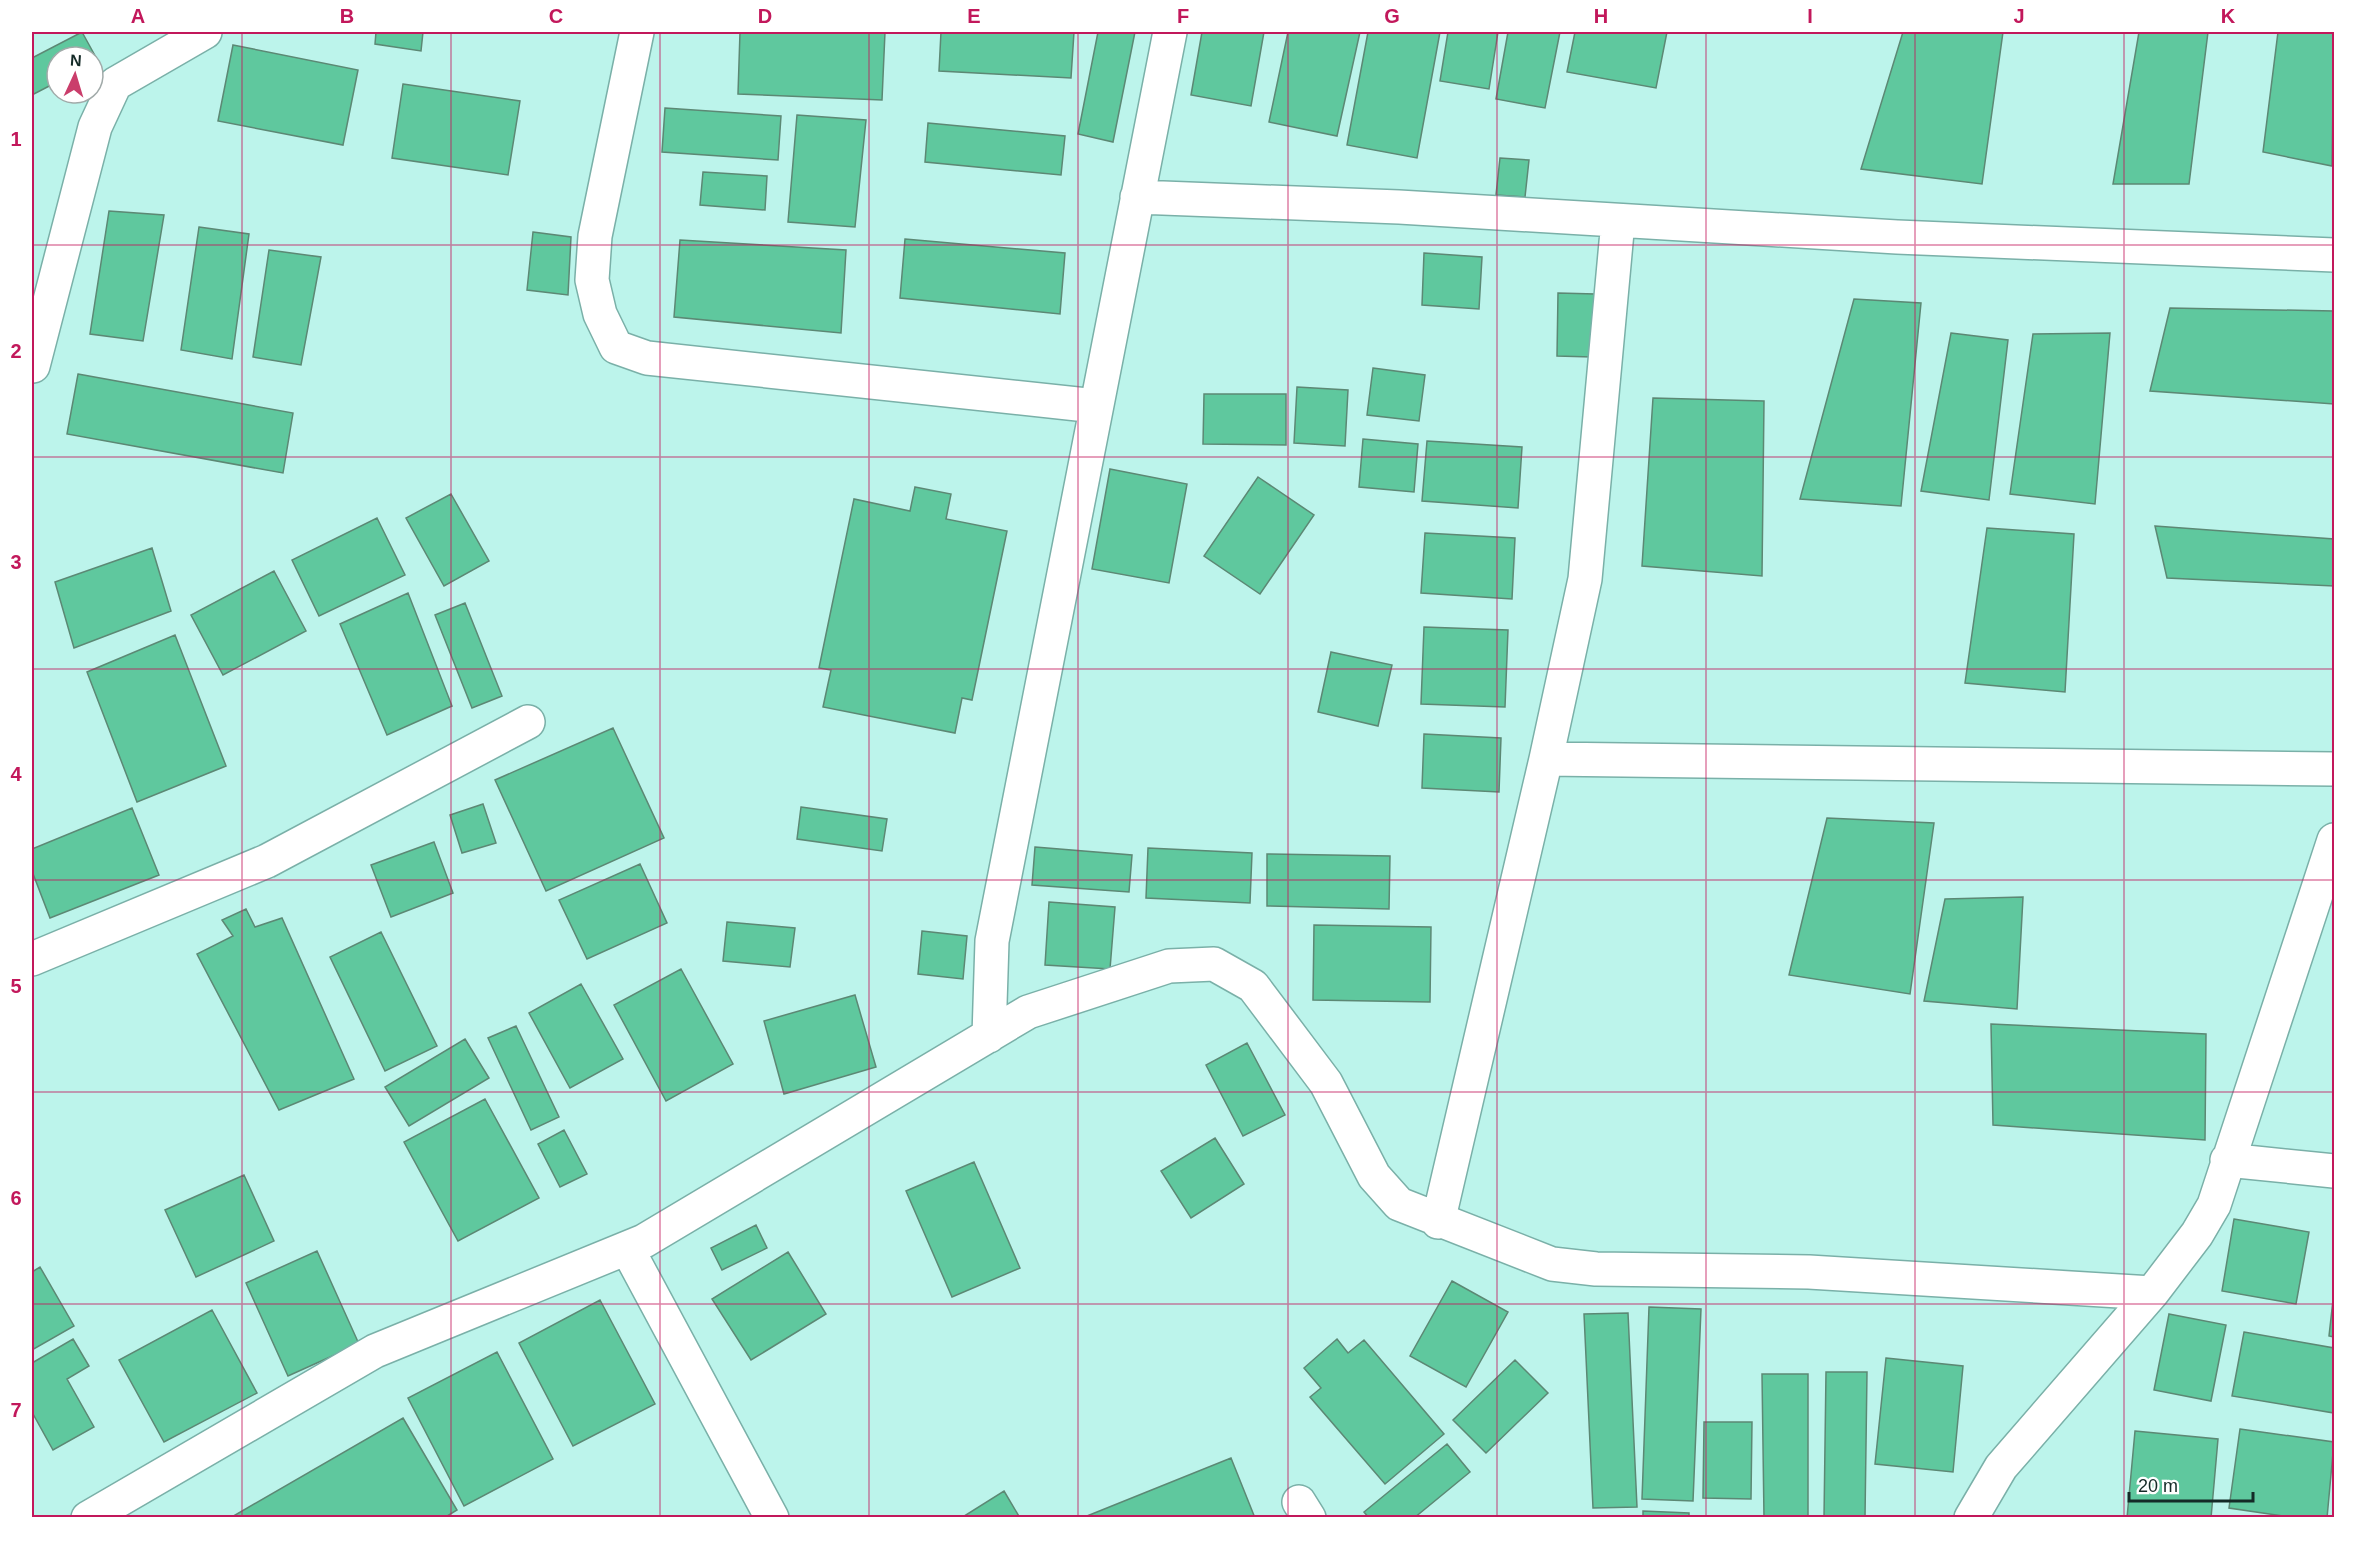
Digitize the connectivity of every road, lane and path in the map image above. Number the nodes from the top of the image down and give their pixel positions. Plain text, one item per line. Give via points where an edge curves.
1 (204, 32) edge
2 (637, 32) edge
3 (1170, 32) edge
4 (1137, 197) junction
5 (1618, 220) junction
6 (2334, 255) edge
7 (33, 366) dead end
8 (1096, 406) junction
9 (528, 722) dead end
10 (1546, 759) junction
11 (2334, 769) edge
12 (2334, 840) edge
13 (32, 959) edge
14 (989, 1036) junction
15 (2227, 1160) junction
16 (2334, 1171) edge
17 (1438, 1222) junction
18 (627, 1248) junction
19 (2152, 1293) junction
20 (88, 1518) edge
21 (772, 1518) edge
22 (1971, 1518) edge

1 - 7 street via 115,84 95,127
2 - 8 street via 595,236 592,280 600,314 616,347 647,358
3 - 4 street
4 - 5 street
4 - 8 street
5 - 6 street via 1897,237
5 - 10 street via 1585,579
8 - 14 street via 992,941
9 - 13 street via 267,861
10 - 11 street
10 - 17 street
12 - 15 street
14 - 17 street via 1028,1012 1169,966 1214,964 1253,986 1326,1083 1380,1183 1399,1204
14 - 18 street
15 - 16 street
15 - 19 street via 2214,1205
17 - 19 street via 1552,1264 1596,1269 1809,1272
18 - 20 street via 375,1351
18 - 21 street
19 - 22 street via 2001,1467

